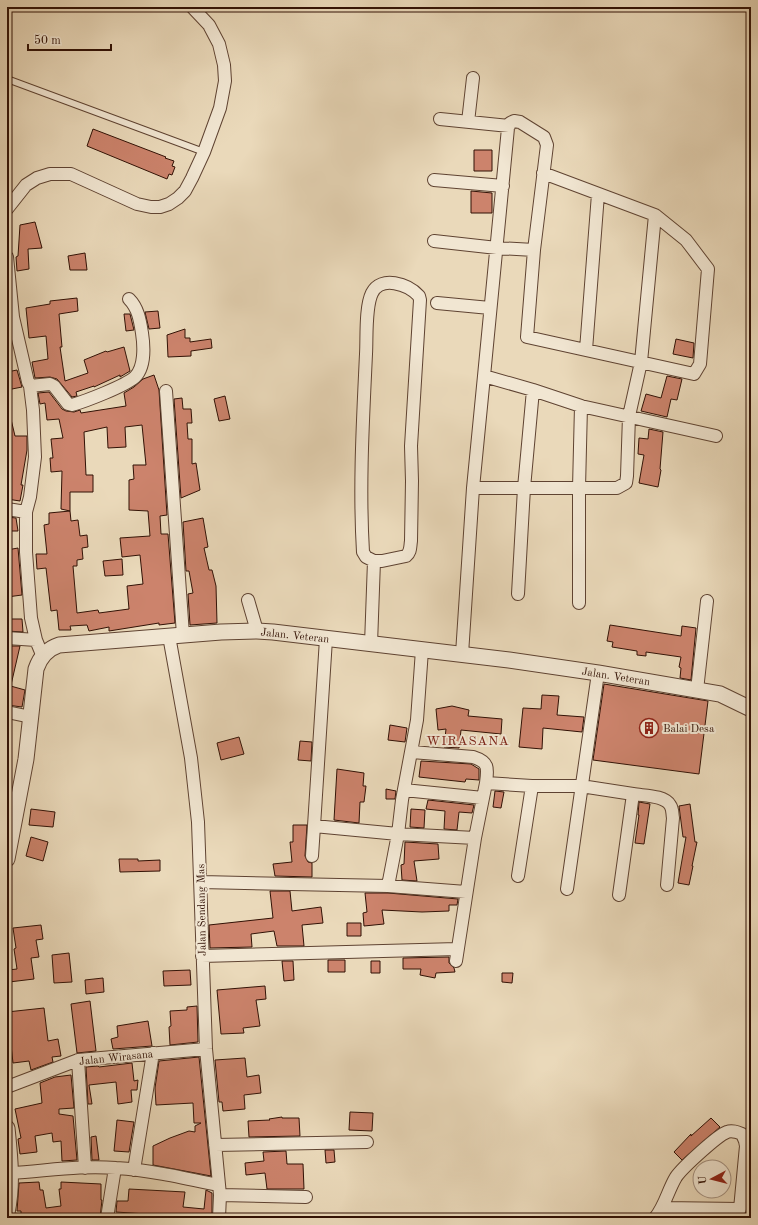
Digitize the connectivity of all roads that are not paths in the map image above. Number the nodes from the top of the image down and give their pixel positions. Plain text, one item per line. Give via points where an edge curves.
1 (192, 7) edge
2 (7, 78) edge
3 (473, 78) dead end
4 (440, 119) dead end
5 (468, 122) junction
6 (509, 126) junction
7 (204, 152) junction
8 (543, 174) junction
9 (434, 180) dead end
10 (502, 186) junction
11 (598, 194) junction
12 (7, 209) edge
13 (655, 216) junction
14 (434, 241) dead end
15 (497, 248) junction
16 (534, 250) junction
17 (7, 257) edge
18 (129, 299) dead end
19 (437, 303) dead end
20 (490, 308) junction
21 (586, 350) junction
22 (641, 362) junction
23 (484, 376) junction
24 (30, 386) junction
25 (533, 390) junction
26 (166, 391) dead end
27 (581, 406) junction
28 (628, 416) junction
29 (716, 436) dead end
30 (473, 488) junction
31 (524, 488) junction
32 (579, 488) junction
33 (7, 508) edge
34 (26, 512) junction
35 (374, 561) junction
36 (518, 594) dead end
37 (248, 600) dead end
38 (707, 601) dead end
39 (579, 603) dead end
40 (257, 631) junction
41 (176, 635) junction
42 (7, 638) edge
43 (326, 639) junction
44 (36, 640) junction
45 (371, 644) junction
46 (422, 650) junction
47 (462, 654) junction
48 (43, 657) junction
49 (598, 673) junction
50 (697, 690) junction
51 (751, 709) edge
52 (7, 712) edge
53 (32, 717) junction
54 (412, 752) junction
55 (486, 783) junction
56 (532, 786) junction
57 (581, 786) junction
58 (404, 790) junction
59 (633, 794) junction
60 (483, 798) junction
61 (314, 826) junction
62 (398, 834) junction
63 (475, 838) junction
64 (312, 856) dead end
65 (7, 859) edge
66 (518, 876) dead end
67 (201, 882) junction
68 (666, 885) dead end
69 (388, 886) junction
70 (567, 889) dead end
71 (466, 892) junction
72 (619, 895) dead end
73 (202, 956) junction
74 (206, 1049) junction
75 (153, 1053) junction
76 (78, 1060) junction
77 (7, 1087) edge
78 (7, 1128) edge
79 (367, 1142) dead end
80 (215, 1145) junction
81 (85, 1168) junction
82 (115, 1168) junction
83 (134, 1170) junction
84 (11, 1173) junction
85 (219, 1190) junction
86 (306, 1197) dead end
87 (662, 1208) junction
88 (746, 1209) edge
89 (7, 1213) edge
90 (705, 1214) edge
91 (108, 1218) edge
92 (219, 1218) edge
93 (654, 1218) edge

1 - 7 street via 209,25 219,44 224,65 225,81 220,108
2 - 7 lane
3 - 5 street
4 - 5 street
5 - 6 street
6 - 8 street via 514,121 520,122 544,137 547,145
6 - 10 street
7 - 12 street via 185,191 169,204 151,207 136,204 71,174 50,174 26,185
8 - 11 street
8 - 16 street
9 - 10 street
10 - 15 street
11 - 13 street
11 - 21 street
13 - 22 street
13 - 22 street via 686,240 708,269 700,364 694,374
14 - 15 street
15 - 16 street
15 - 20 street
16 - 21 street via 527,337
17 - 24 street via 13,317
18 - 24 street via 137,310 143,339 143,359 140,371 135,377 72,405 68,404 50,384
19 - 20 street
20 - 23 street
21 - 22 street
22 - 28 street
23 - 25 street
23 - 30 street
24 - 34 street via 35,457
25 - 27 street
25 - 31 street
26 - 41 street, Jalan Sendang Mas
27 - 28 street
27 - 32 street
28 - 29 street
28 - 32 street via 626,483 617,488
30 - 31 street
30 - 47 street
31 - 32 street
31 - 36 street
32 - 39 street
33 - 34 street
34 - 44 street via 28,590
35 - 35 street via 364,554 362,536 363,412 368,314 371,295 375,288 381,284 393,283 410,288 420,300 411,446 410,549 406,556
35 - 45 street
37 - 40 street
38 - 50 street
40 - 41 street, Jalan. Veteran
40 - 43 street, Jalan. Veteran
41 - 48 street, Jalan. Veteran via 69,643 54,647
41 - 67 street, Jalan Sendang Mas via 198,822
42 - 44 street
43 - 45 street, Jalan. Veteran
43 - 61 street
44 - 48 street
45 - 46 street, Jalan. Veteran
46 - 47 street, Jalan. Veteran
46 - 54 street
47 - 49 street, Jalan. Veteran
48 - 53 street, Jalan. Veteran via 34,677
49 - 50 street, Jalan. Veteran
49 - 57 street
50 - 51 street, Jalan. Veteran via 720,694
52 - 53 street
53 - 65 street, Jalan. Veteran
54 - 55 street via 482,760 488,772
54 - 58 street
55 - 56 street
55 - 60 street
56 - 57 street
56 - 66 street
57 - 59 street
57 - 70 street
58 - 60 street
58 - 62 street
59 - 68 street via 664,799 672,809
59 - 72 street
60 - 63 street
61 - 62 street
61 - 64 street
62 - 63 street
62 - 69 street
63 - 71 street
67 - 69 street
67 - 73 street, Jalan Sendang Mas
69 - 71 street
71 - 73 street via 457,955
73 - 74 street, Jalan Sendang Mas
74 - 75 street, Jalan Wirasana
74 - 80 street, Jalan Sendang Mas
75 - 76 street, Jalan Wirasana
75 - 83 street
76 - 77 street, Jalan Wirasana
76 - 81 street
78 - 84 street
79 - 80 street
80 - 85 street, Jalan Sendang Mas
81 - 82 street
81 - 84 street
82 - 83 street
82 - 91 street
83 - 85 street via 183,1178
84 - 89 street
85 - 86 street
85 - 92 street, Jalan Sendang Mas
87 - 88 street via 676,1177 691,1161 724,1134 732,1131 742,1134 745,1141
87 - 90 street
87 - 93 street
88 - 90 street

